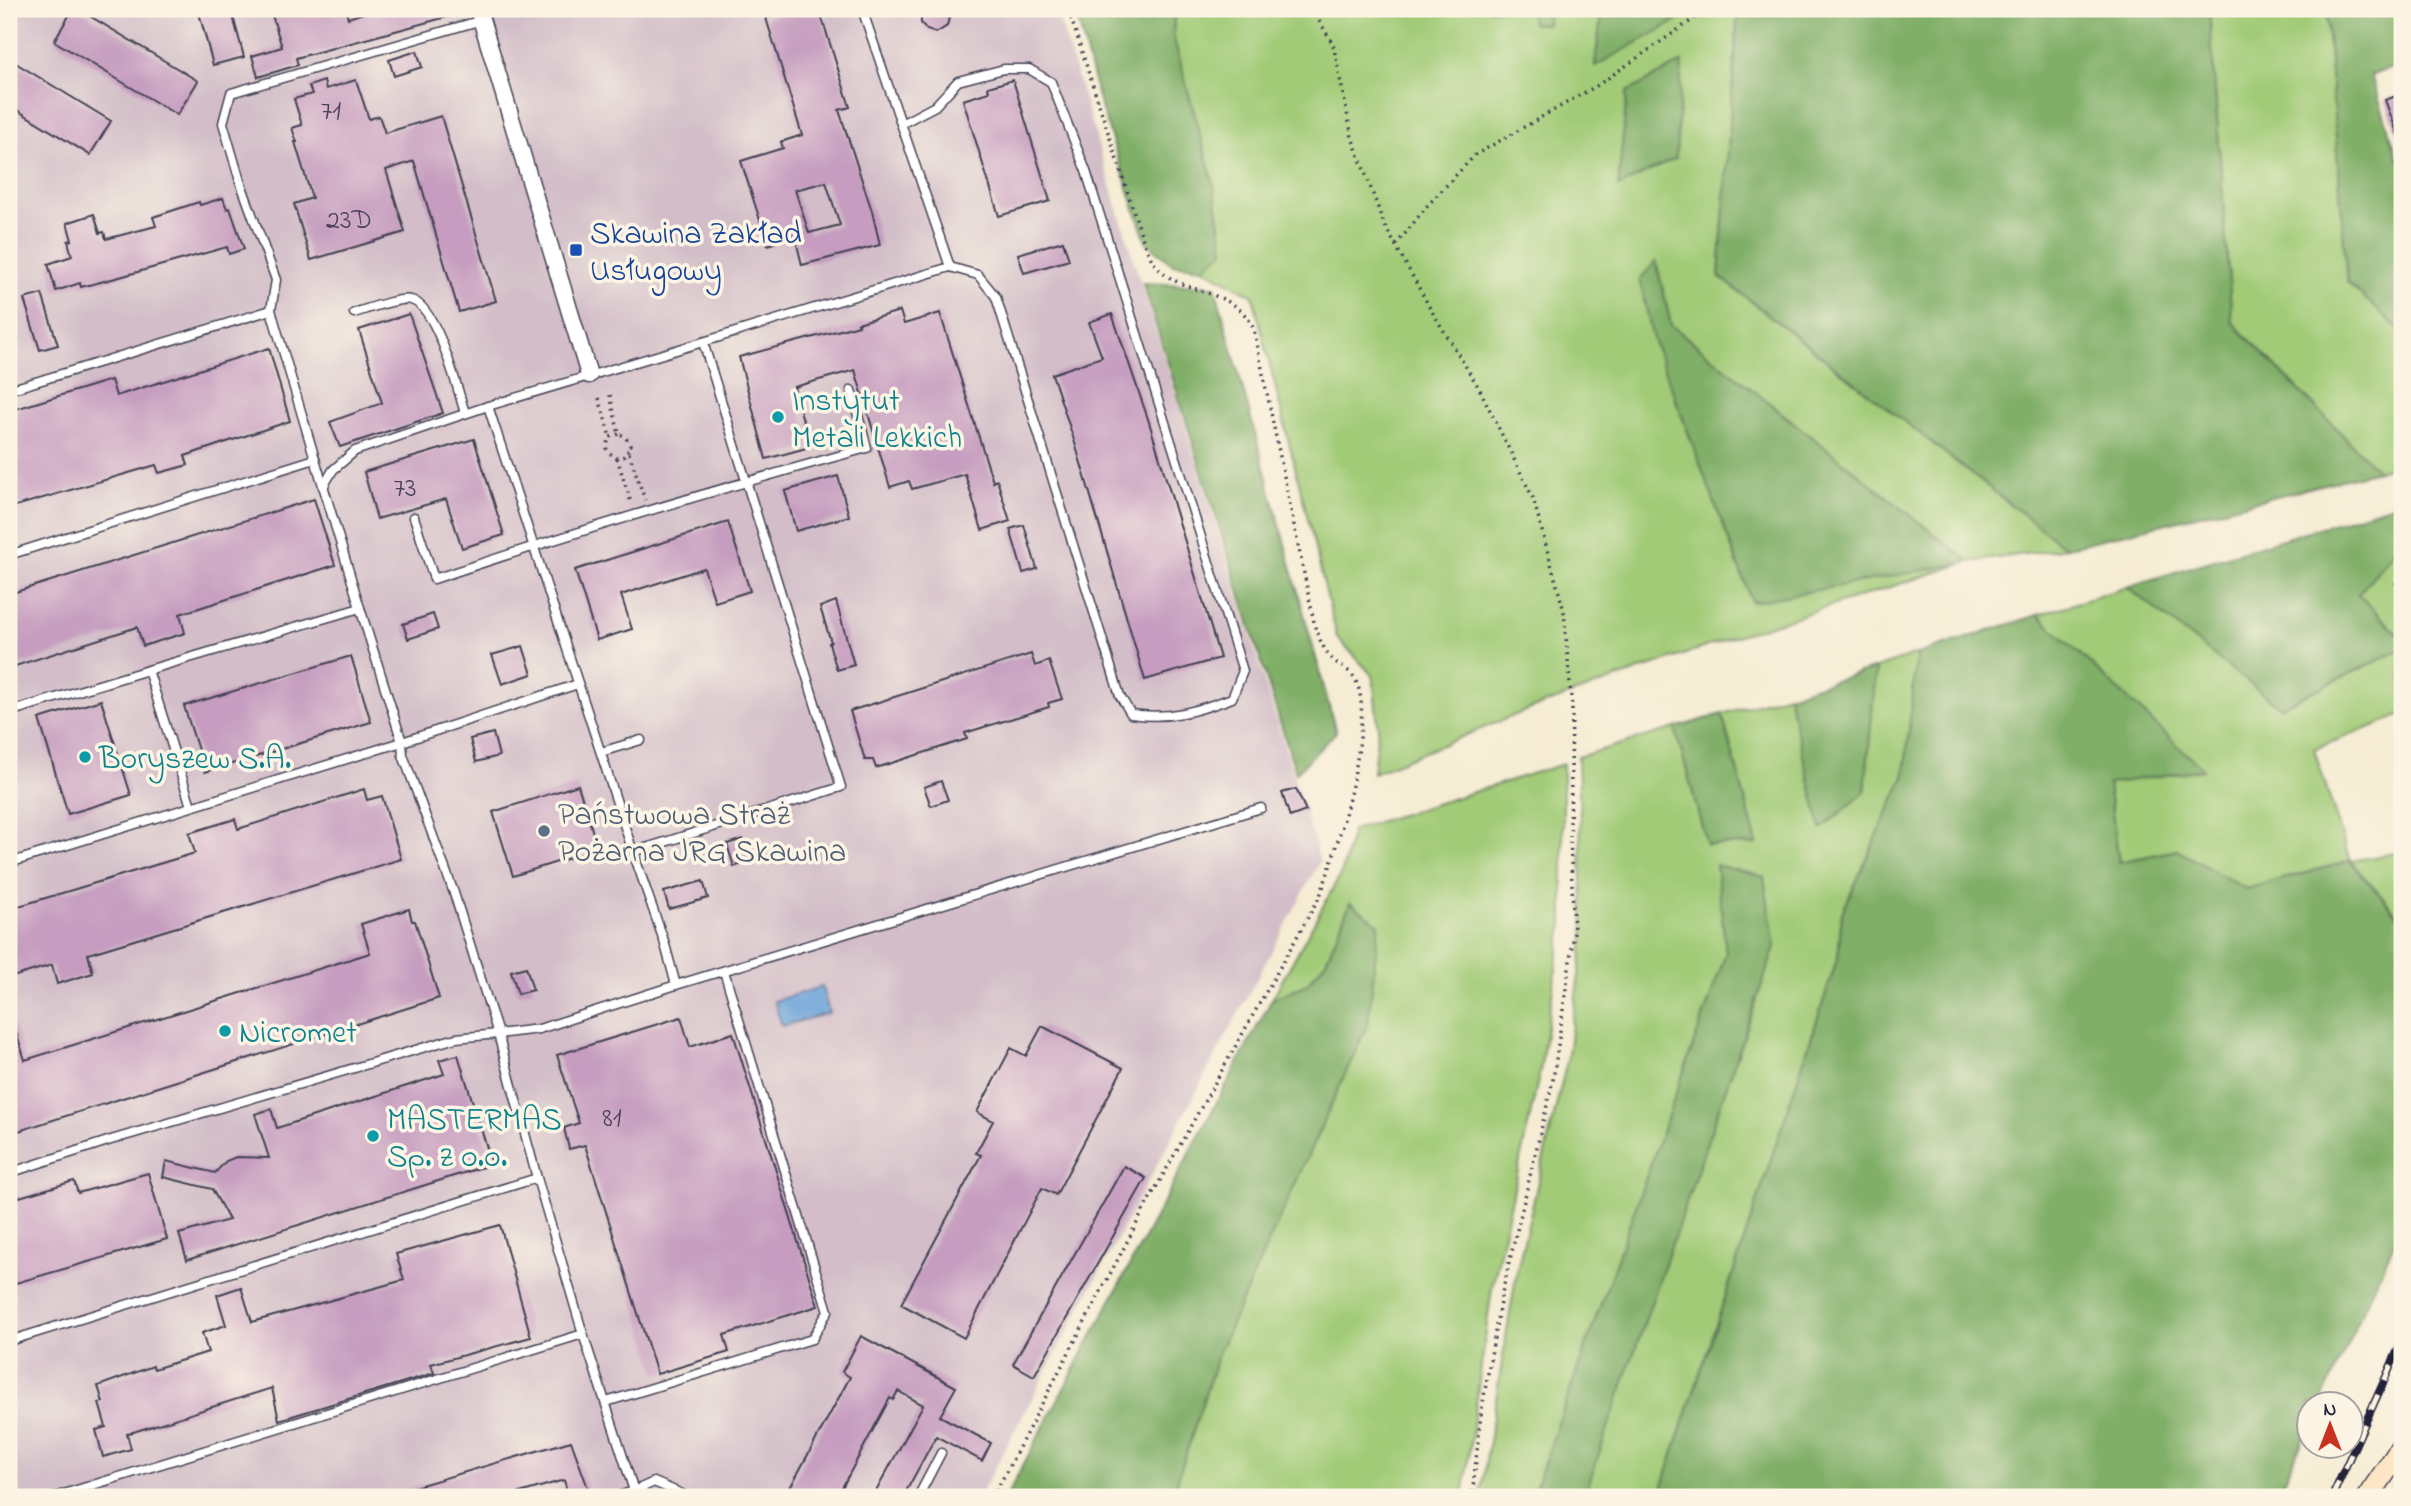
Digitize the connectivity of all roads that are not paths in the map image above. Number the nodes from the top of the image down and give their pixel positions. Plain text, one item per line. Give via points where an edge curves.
1 (862, 9) edge
2 (480, 15) edge
3 (901, 124) junction
4 (950, 267) junction
5 (271, 310) junction
6 (354, 313) dead end
7 (703, 342) junction
8 (589, 374) junction
9 (9, 390) edge
10 (851, 390) dead end
11 (488, 406) junction
12 (466, 413) junction
13 (315, 459) junction
14 (745, 481) junction
15 (323, 486) junction
16 (414, 517) dead end
17 (534, 545) junction
18 (9, 555) edge
19 (360, 608) junction
20 (148, 670) junction
21 (578, 684) junction
22 (9, 712) edge
23 (640, 740) dead end
24 (402, 742) junction
25 (601, 752) junction
26 (191, 806) junction
27 (1261, 808) dead end
28 (633, 852) junction
29 (9, 863) edge
30 (724, 971) junction
31 (676, 985) junction
32 (498, 1034) junction
33 (9, 1173) edge
34 (537, 1178) junction
35 (583, 1334) junction
36 (9, 1341) edge
37 (606, 1402) junction
38 (2402, 1447) edge
39 (941, 1452) dead end
40 (634, 1491) junction
41 (54, 1497) edge
42 (616, 1497) edge
43 (689, 1497) edge
44 (918, 1497) edge
45 (2368, 1497) edge

1 - 3 lane
2 - 5 lane via 231,93 223,123 276,280
2 - 8 street
3 - 4 lane
3 - 4 lane via 935,106 958,81 1004,69 1029,69 1051,82 1086,171 1243,671 1232,698 1191,713 1131,714 1120,696 996,297 978,275
4 - 7 lane
5 - 9 lane
5 - 13 lane
6 - 12 lane via 409,298 422,304 444,348
7 - 8 lane
7 - 14 lane
8 - 11 lane
10 - 14 lane via 867,448
11 - 12 lane
11 - 17 lane
12 - 15 lane via 355,451
13 - 15 lane
13 - 18 lane
14 - 17 lane
14 - 28 lane via 841,787
15 - 19 lane
16 - 17 lane via 434,579
17 - 21 lane
19 - 20 lane
19 - 24 lane
20 - 22 lane
20 - 26 lane
21 - 24 lane
21 - 25 lane
23 - 25 lane
24 - 26 lane
24 - 32 lane
25 - 28 lane
26 - 29 lane
27 - 30 lane
28 - 31 lane
30 - 31 lane
30 - 37 lane via 828,1311 812,1339
31 - 32 lane via 539,1029
32 - 33 lane via 456,1038
32 - 34 lane
34 - 35 lane
34 - 36 lane
35 - 37 lane
35 - 41 lane
37 - 40 lane
38 - 45 street
39 - 44 lane
40 - 42 lane
40 - 43 lane via 654,1482

